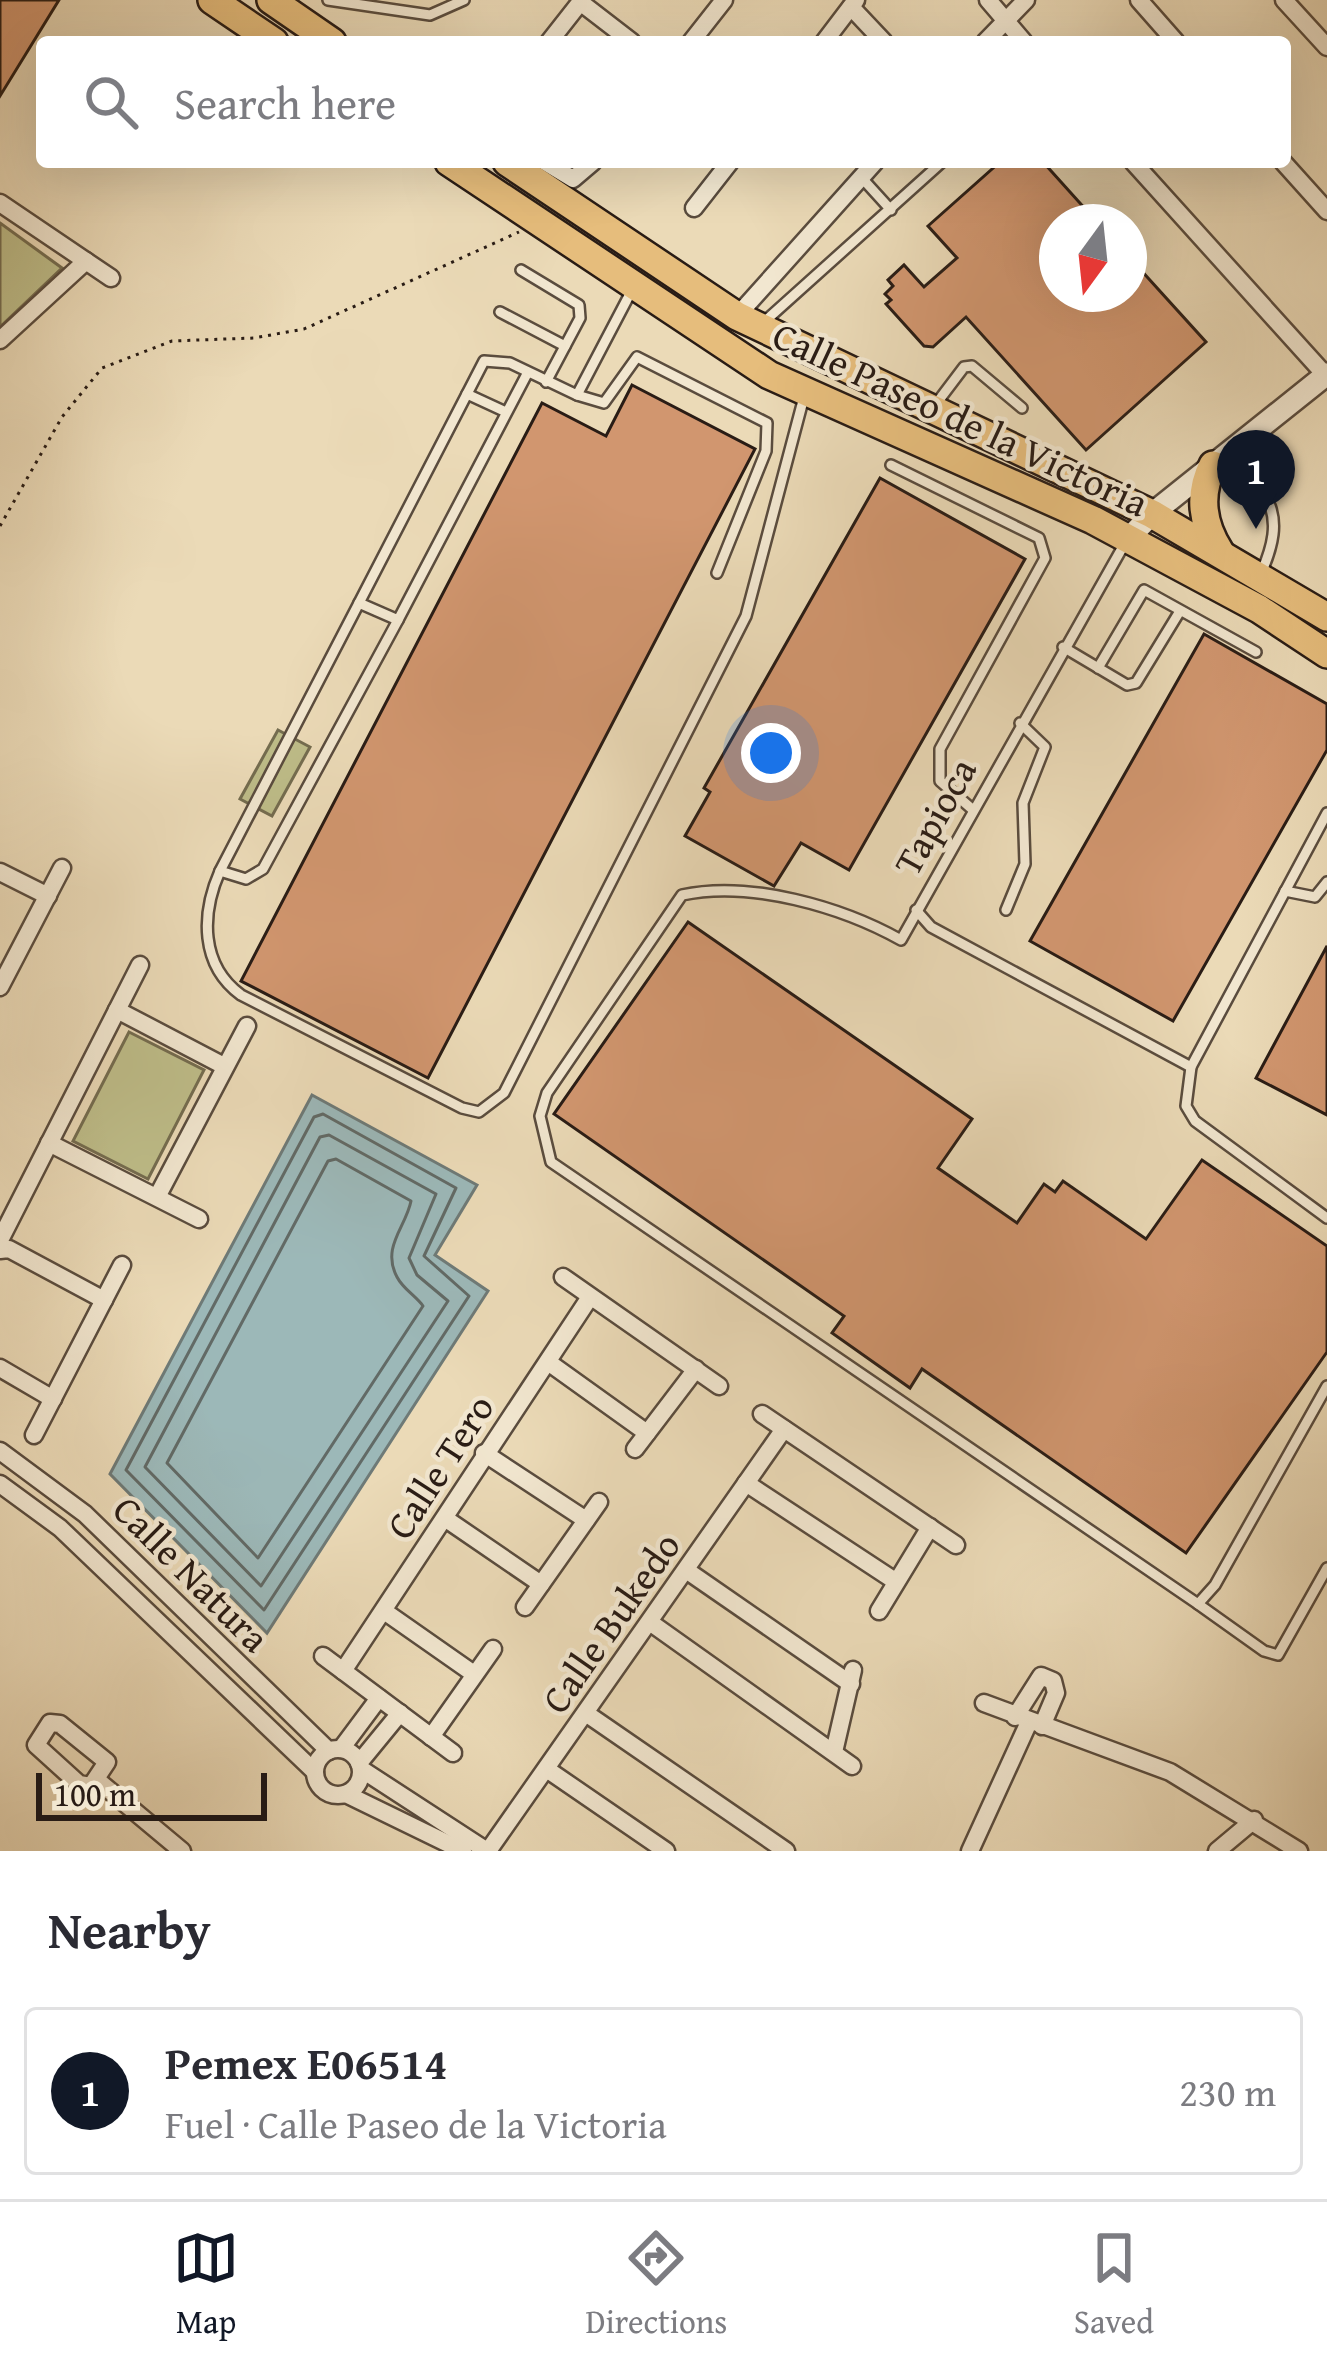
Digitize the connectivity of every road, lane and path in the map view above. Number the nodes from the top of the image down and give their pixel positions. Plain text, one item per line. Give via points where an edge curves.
1 (212, 0) edge
2 (271, 0) edge
3 (328, 0) edge
4 (464, 0) edge
5 (724, 0) edge
6 (988, 0) edge
7 (1026, 0) edge
8 (1139, 0) edge
9 (1284, 0) edge
10 (581, 1) edge
11 (853, 4) edge
12 (1005, 21) junction
13 (265, 36) edge
14 (323, 36) edge
15 (554, 36) edge
16 (625, 36) edge
17 (696, 36) edge
18 (829, 36) edge
19 (879, 36) edge
20 (991, 36) edge
21 (1019, 36) edge
22 (1171, 36) edge
23 (1327, 47) edge
24 (458, 168) edge
25 (516, 168) edge
26 (554, 168) edge
27 (588, 168) edge
28 (725, 168) edge
29 (869, 168) edge
30 (936, 168) edge
31 (1137, 168) edge
32 (1288, 168) edge
33 (861, 177) junction
34 (0, 203) edge
35 (694, 208) dead end
36 (891, 211) junction
37 (1327, 211) edge
38 (536, 221) junction
39 (86, 261) junction
40 (521, 270) dead end
41 (112, 278) dead end
42 (633, 288) junction
43 (500, 312) dead end
44 (748, 321) junction
45 (0, 340) edge
46 (565, 346) junction
47 (528, 371) junction
48 (1326, 375) edge
49 (546, 382) junction
50 (467, 394) junction
51 (577, 395) junction
52 (805, 395) junction
53 (1022, 408) dead end
54 (931, 411) junction
55 (506, 412) junction
56 (1222, 458) junction
57 (891, 465) dead end
58 (1152, 514) junction
59 (0, 526) edge
60 (1128, 539) junction
61 (1220, 551) junction
62 (717, 573) dead end
63 (1260, 576) junction
64 (358, 603) junction
65 (1180, 611) junction
66 (1327, 617) edge
67 (398, 620) junction
68 (1063, 646) junction
69 (1256, 652) dead end
70 (1327, 654) edge
71 (1098, 668) junction
72 (1020, 723) junction
73 (972, 809) junction
74 (1327, 813) edge
75 (62, 868) dead end
76 (220, 871) junction
77 (0, 872) edge
78 (1327, 882) edge
79 (1285, 891) junction
80 (47, 896) junction
81 (916, 910) junction
82 (1006, 910) dead end
83 (8, 954) edge
84 (140, 964) dead end
85 (0, 987) edge
86 (117, 1010) junction
87 (247, 1026) dead end
88 (224, 1066) junction
89 (1191, 1067) junction
90 (50, 1143) junction
91 (157, 1197) junction
92 (1327, 1218) edge
93 (199, 1219) dead end
94 (2, 1242) edge
95 (122, 1265) dead end
96 (563, 1277) dead end
97 (590, 1297) junction
98 (104, 1300) junction
99 (548, 1362) junction
100 (0, 1368) edge
101 (696, 1369) junction
102 (719, 1386) dead end
103 (1327, 1386) edge
104 (53, 1399) junction
105 (762, 1414) dead end
106 (784, 1429) junction
107 (647, 1433) junction
108 (34, 1435) dead end
109 (635, 1449) dead end
110 (0, 1451) edge
111 (484, 1453) junction
112 (746, 1483) junction
113 (0, 1484) edge
114 (599, 1502) dead end
115 (446, 1519) junction
116 (586, 1520) junction
117 (930, 1528) junction
118 (956, 1545) dead end
119 (1327, 1568) edge
120 (686, 1570) junction
121 (895, 1581) junction
122 (542, 1584) junction
123 (1198, 1604) junction
124 (525, 1607) dead end
125 (384, 1611) junction
126 (878, 1611) dead end
127 (651, 1622) junction
128 (493, 1649) dead end
129 (323, 1656) dead end
130 (343, 1671) junction
131 (474, 1674) junction
132 (379, 1698) junction
133 (984, 1703) dead end
134 (400, 1713) junction
135 (587, 1714) junction
136 (1029, 1722) junction
137 (431, 1737) junction
138 (335, 1750) junction
139 (834, 1752) junction
140 (453, 1753) dead end
141 (360, 1766) junction
142 (852, 1766) dead end
143 (548, 1770) junction
144 (315, 1772) junction
145 (97, 1780) dead end
146 (346, 1794) junction
147 (1254, 1820) junction
148 (778, 1850) edge
149 (182, 1851) edge
150 (463, 1851) edge
151 (487, 1851) edge
152 (666, 1851) edge
153 (970, 1851) edge
154 (1217, 1851) edge
155 (1299, 1851) edge

1 - 13 main road
2 - 14 main road
3 - 4 lane via 430,15
5 - 17 street
6 - 12 street
7 - 12 street
8 - 22 street
9 - 23 street
10 - 15 street
10 - 16 street
11 - 18 street
11 - 19 street
12 - 20 street
12 - 21 street
24 - 38 main road, Calle Paseo de la Victoria
25 - 44 main road, Calle Paseo de la Victoria
26 - 27 street via 581,177
28 - 35 street
29 - 33 street
30 - 36 lane
31 - 48 street
32 - 37 street
33 - 36 lane
33 - 44 street
34 - 39 street
36 - 44 lane
38 - 42 main road, Calle Paseo de la Victoria
38 - 59 path via 304,329 172,341 102,368 62,417
39 - 41 street
39 - 45 street
40 - 46 lane via 579,304
42 - 51 lane
42 - 52 main road, Calle Paseo de la Victoria
43 - 46 lane
44 - 54 main road, Calle Paseo de la Victoria
46 - 49 lane
47 - 49 lane
47 - 50 lane via 498,358 484,361
47 - 55 lane
48 - 56 street
49 - 51 lane
50 - 55 lane
50 - 64 lane
51 - 62 lane via 604,403 637,358 766,423 766,451
52 - 60 main road, Calle Paseo de la Victoria
52 - 76 lane via 746,616 493,1107 462,1108 224,982 208,931 208,900
53 - 54 lane via 972,366
54 - 58 main road, Calle Paseo de la Victoria
55 - 67 lane
56 - 58 street
56 - 61 main road via 1203,497
56 - 63 lane via 1275,512
57 - 73 lane via 1039,538 1045,558 940,749 940,782
58 - 60 street
58 - 61 main road, Calle Paseo de la Victoria
60 - 68 lane, Tapioca
60 - 70 main road, Calle Paseo de la Victoria
61 - 63 main road, Calle Paseo de la Victoria
63 - 66 main road, Calle Paseo de la Victoria
64 - 67 lane
64 - 76 lane
65 - 69 lane
65 - 71 lane via 1136,683
65 - 71 lane via 1144,590
67 - 76 lane via 263,869 246,879
68 - 71 lane
68 - 72 lane, Tapioca
72 - 73 lane, Tapioca
72 - 82 lane via 1046,747 1046,757 1023,803 1025,864
73 - 81 lane, Tapioca
74 - 79 lane
75 - 80 street
77 - 80 street
78 - 79 lane via 1315,897
79 - 89 lane
80 - 83 street
81 - 89 lane, Tapioca via 931,927
81 - 123 lane via 901,940 871,923 753,893 682,895 547,1094 541,1116 551,1162
83 - 85 street
84 - 86 street
86 - 88 street
86 - 90 street
87 - 88 street
88 - 91 street
89 - 92 lane via 1186,1106 1195,1121
90 - 91 street
90 - 94 street
91 - 93 street
94 - 98 street
95 - 98 street
96 - 97 street
97 - 99 street, Calle Tero
97 - 101 street
98 - 104 street
99 - 107 street
99 - 111 street, Calle Tero
100 - 104 street
101 - 102 street
101 - 107 street
103 - 123 lane
104 - 108 street
105 - 106 street
106 - 112 street, Calle Bukedo
106 - 117 street
107 - 109 street
110 - 138 street, Calle Natura via 85,1514
111 - 115 street, Calle Tero
111 - 116 street
112 - 120 street, Calle Bukedo
112 - 121 street
113 - 144 street, Calle Natura via 60,1528
114 - 116 street
115 - 122 street
115 - 125 street, Calle Tero
116 - 122 street
117 - 118 street
117 - 121 street
119 - 123 lane via 1278,1654
120 - 127 street, Calle Bukedo
120 - 139 street via 852,1677
121 - 126 street
122 - 124 street
125 - 130 street, Calle Tero
125 - 131 street
127 - 135 street, Calle Bukedo
127 - 139 street
128 - 131 street
129 - 130 street
130 - 132 street
131 - 137 street
132 - 134 street
132 - 138 street
133 - 136 street
134 - 137 street
134 - 141 street
135 - 143 street, Calle Bukedo
135 - 148 street
136 - 147 street via 1170,1772
136 - 153 street
137 - 140 street
138 - 141 street
138 - 144 street
139 - 142 street
141 - 146 street via 358,1784
141 - 151 street
143 - 151 street, Calle Bukedo
143 - 152 street
144 - 146 street via 325,1791
145 - 149 street
146 - 150 street
147 - 154 street
147 - 155 street

